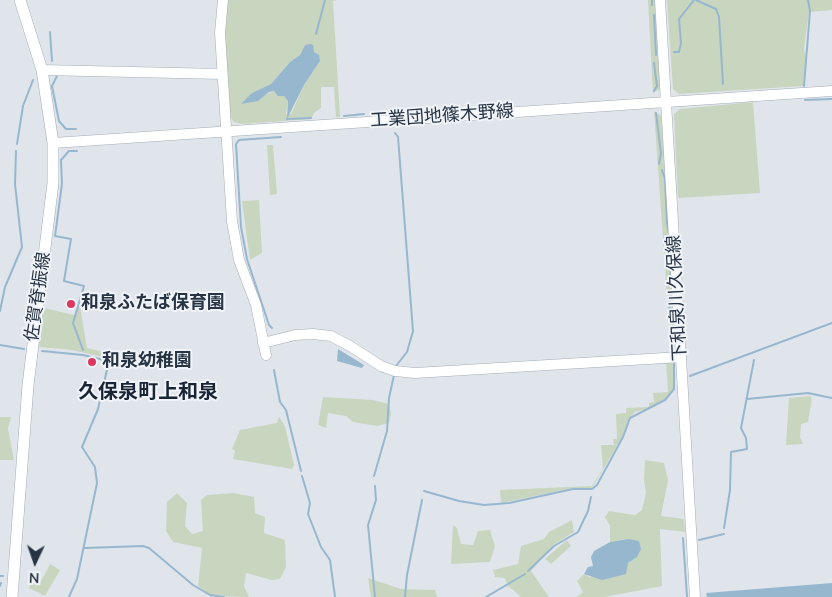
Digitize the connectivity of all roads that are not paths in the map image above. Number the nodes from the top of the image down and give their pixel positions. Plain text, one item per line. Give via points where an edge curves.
1 (20, 0) edge
2 (223, 0) edge
3 (660, 0) edge
4 (42, 70) junction
5 (222, 74) junction
6 (832, 91) edge
7 (666, 101) junction
8 (226, 131) junction
9 (53, 143) junction
10 (263, 343) junction
11 (266, 355) dead end
12 (682, 357) junction
13 (12, 597) edge
14 (695, 597) edge

1 - 4 main road, 佐賀脊振線
2 - 5 street via 220,33
3 - 7 street, 下和泉川久保線
4 - 5 street
4 - 9 main road, 佐賀脊振線
5 - 8 street
6 - 7 street, 工業団地篠木野線
7 - 8 street, 工業団地篠木野線
7 - 12 street, 下和泉川久保線
8 - 9 street, 工業団地篠木野線
8 - 10 street via 234,235 256,305
9 - 13 main road, 佐賀脊振線 via 53,183 28,385
10 - 11 street
10 - 12 street via 295,335 331,336 381,366 415,373
12 - 14 street, 下和泉川久保線

